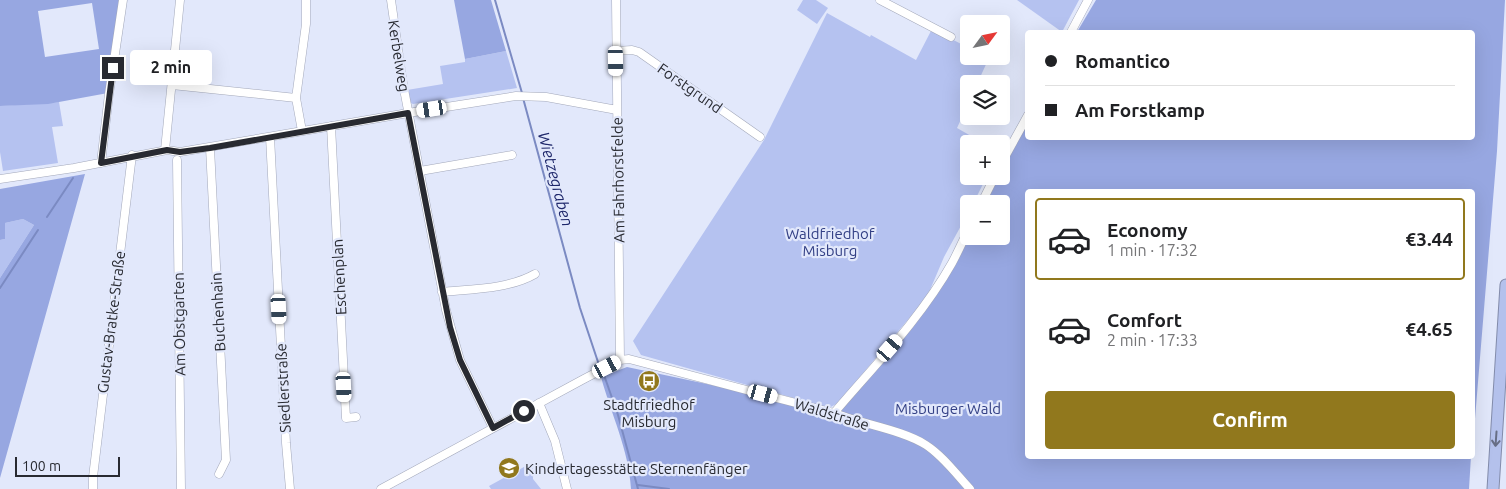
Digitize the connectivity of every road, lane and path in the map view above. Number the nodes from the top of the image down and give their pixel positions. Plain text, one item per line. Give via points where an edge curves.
1 (123, 0) edge
2 (180, 0) edge
3 (306, 0) edge
4 (390, 0) edge
5 (616, 0) edge
6 (880, 0) edge
7 (1088, 0) edge
8 (1072, 30) edge
9 (951, 37) dead end
10 (616, 51) junction
11 (172, 85) junction
12 (296, 98) junction
13 (617, 110) junction
14 (408, 113) junction
15 (1025, 120) edge
16 (331, 126) junction
17 (302, 131) junction
18 (270, 137) junction
19 (760, 137) dead end
20 (1010, 147) edge
21 (210, 148) junction
22 (165, 150) junction
23 (132, 155) junction
24 (512, 155) dead end
25 (177, 160) dead end
26 (101, 163) junction
27 (420, 171) junction
28 (0, 179) edge
29 (961, 245) edge
30 (536, 274) dead end
31 (1506, 285) edge
32 (442, 292) junction
33 (620, 360) junction
34 (539, 403) junction
35 (834, 414) junction
36 (356, 417) dead end
37 (493, 428) junction
38 (219, 474) dead end
39 (390, 487) edge
40 (93, 489) edge
41 (181, 489) edge
42 (290, 489) edge
43 (381, 489) edge
44 (567, 489) edge
45 (970, 489) edge
46 (1493, 489) edge

1 - 26 street
2 - 11 street
3 - 12 street
4 - 14 street, Kerbelweg
5 - 10 street, Am Fahrhorstfelde
6 - 9 street
7 - 8 street
10 - 13 street, Am Fahrhorstfelde
10 - 19 street, Forstgrund via 639,52
11 - 12 street
11 - 22 street
12 - 17 street
13 - 14 street via 570,100 519,96
13 - 33 street, Am Fahrhorstfelde
14 - 16 street
14 - 27 street, Kerbelweg
15 - 20 street
16 - 17 street
16 - 36 street, Eschenplan via 346,418
17 - 18 street
18 - 21 street
18 - 42 street, Siedlerstraße
21 - 22 street via 180,152
21 - 38 street, Buchenhain via 226,460
22 - 23 street
23 - 26 street
23 - 40 street, Gustav-Bratke-Straße
24 - 27 street
25 - 41 street, Am Obstgarten
26 - 28 street
27 - 32 street, Kerbelweg
29 - 35 street via 929,298
30 - 32 street via 504,284
31 -> 46 highway
32 - 37 street, Kerbelweg via 460,360
33 - 34 street
33 - 35 street, Waldstraße via 636,360
34 - 37 street
34 - 44 street via 555,441
35 - 45 street, Waldstraße via 911,437 926,445
37 - 39 street
39 - 43 street

